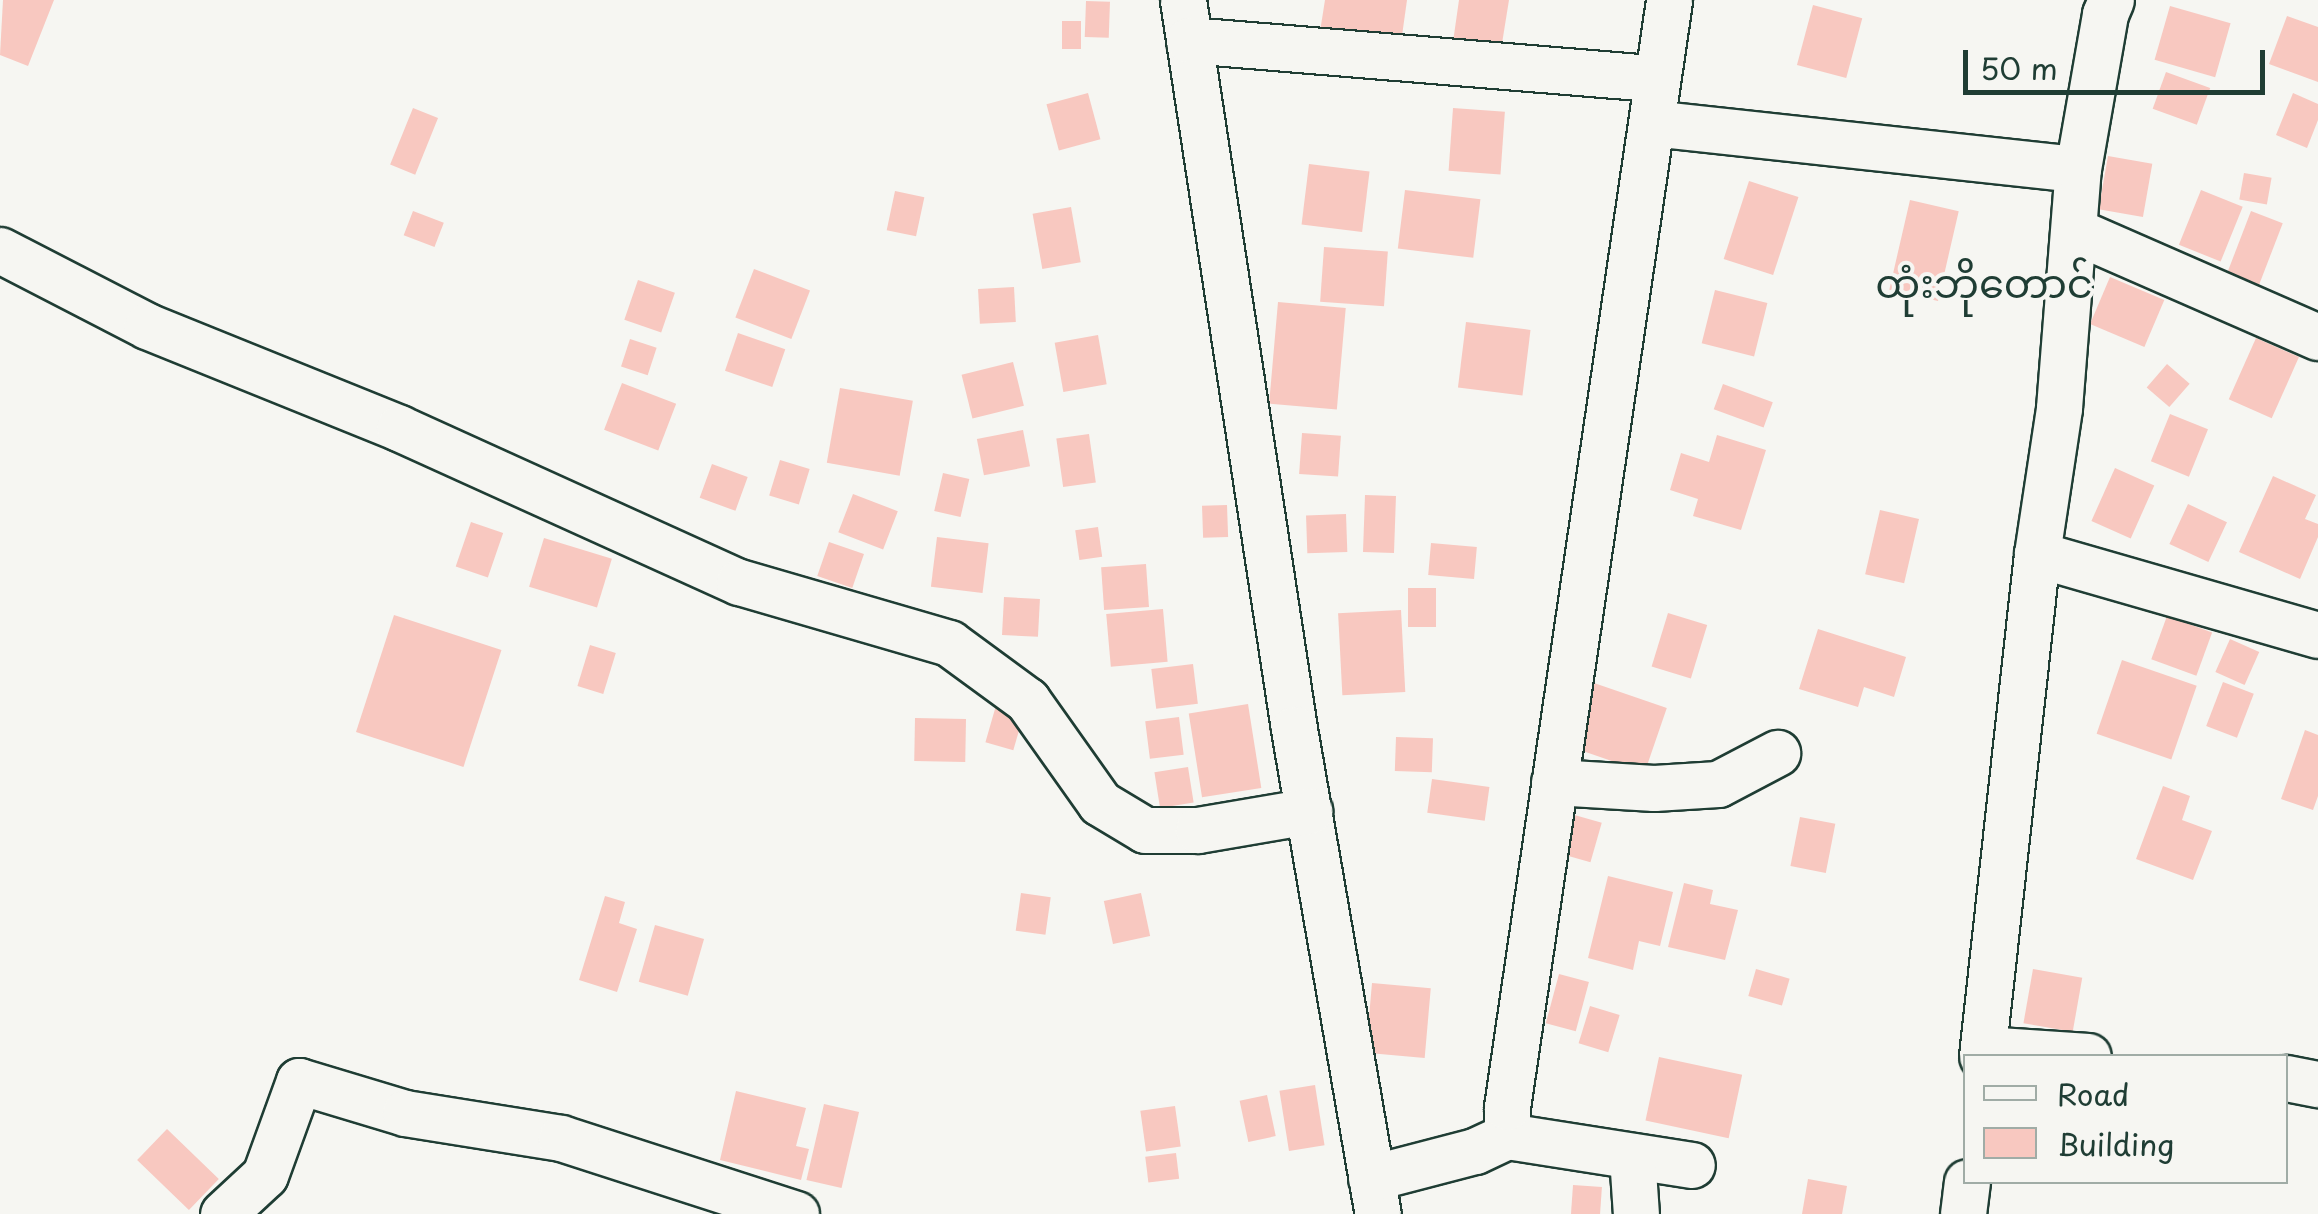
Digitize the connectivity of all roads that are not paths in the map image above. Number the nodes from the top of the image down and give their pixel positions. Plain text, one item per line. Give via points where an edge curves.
1 (1669, 0) edge
2 (2112, 0) edge
3 (1186, 20) edge
4 (1656, 78) junction
5 (1652, 124) junction
6 (2050, 167) junction
7 (2075, 231) junction
8 (0, 250) edge
9 (2318, 337) edge
10 (2037, 554) junction
11 (2318, 635) edge
12 (1776, 754) dead end
13 (1554, 782) junction
14 (1309, 811) junction
15 (1982, 1053) edge
16 (2017, 1054) edge
17 (2288, 1078) edge
18 (2318, 1084) edge
19 (1507, 1136) junction
20 (1632, 1156) junction
21 (1692, 1165) dead end
22 (1967, 1184) edge
23 (1375, 1196) edge
24 (223, 1214) edge
25 (796, 1214) edge
26 (1636, 1214) edge
27 (1963, 1214) edge

1 - 4 street
2 - 6 street
3 - 4 street
3 - 14 street
4 - 5 street
5 - 6 street
5 - 13 street
6 - 7 street
7 - 9 street
7 - 10 street
8 - 14 street via 147,326 399,428 739,582 949,643 1028,700 1100,803 1146,830 1198,830
10 - 11 street
10 - 15 street
12 - 13 street via 1718,784
13 - 19 street
14 - 23 street
15 - 16 street
17 - 18 street
19 - 20 street
19 - 23 street
20 - 21 street
20 - 26 street
22 - 27 street
24 - 25 street via 265,1174 299,1080 406,1113 561,1138

